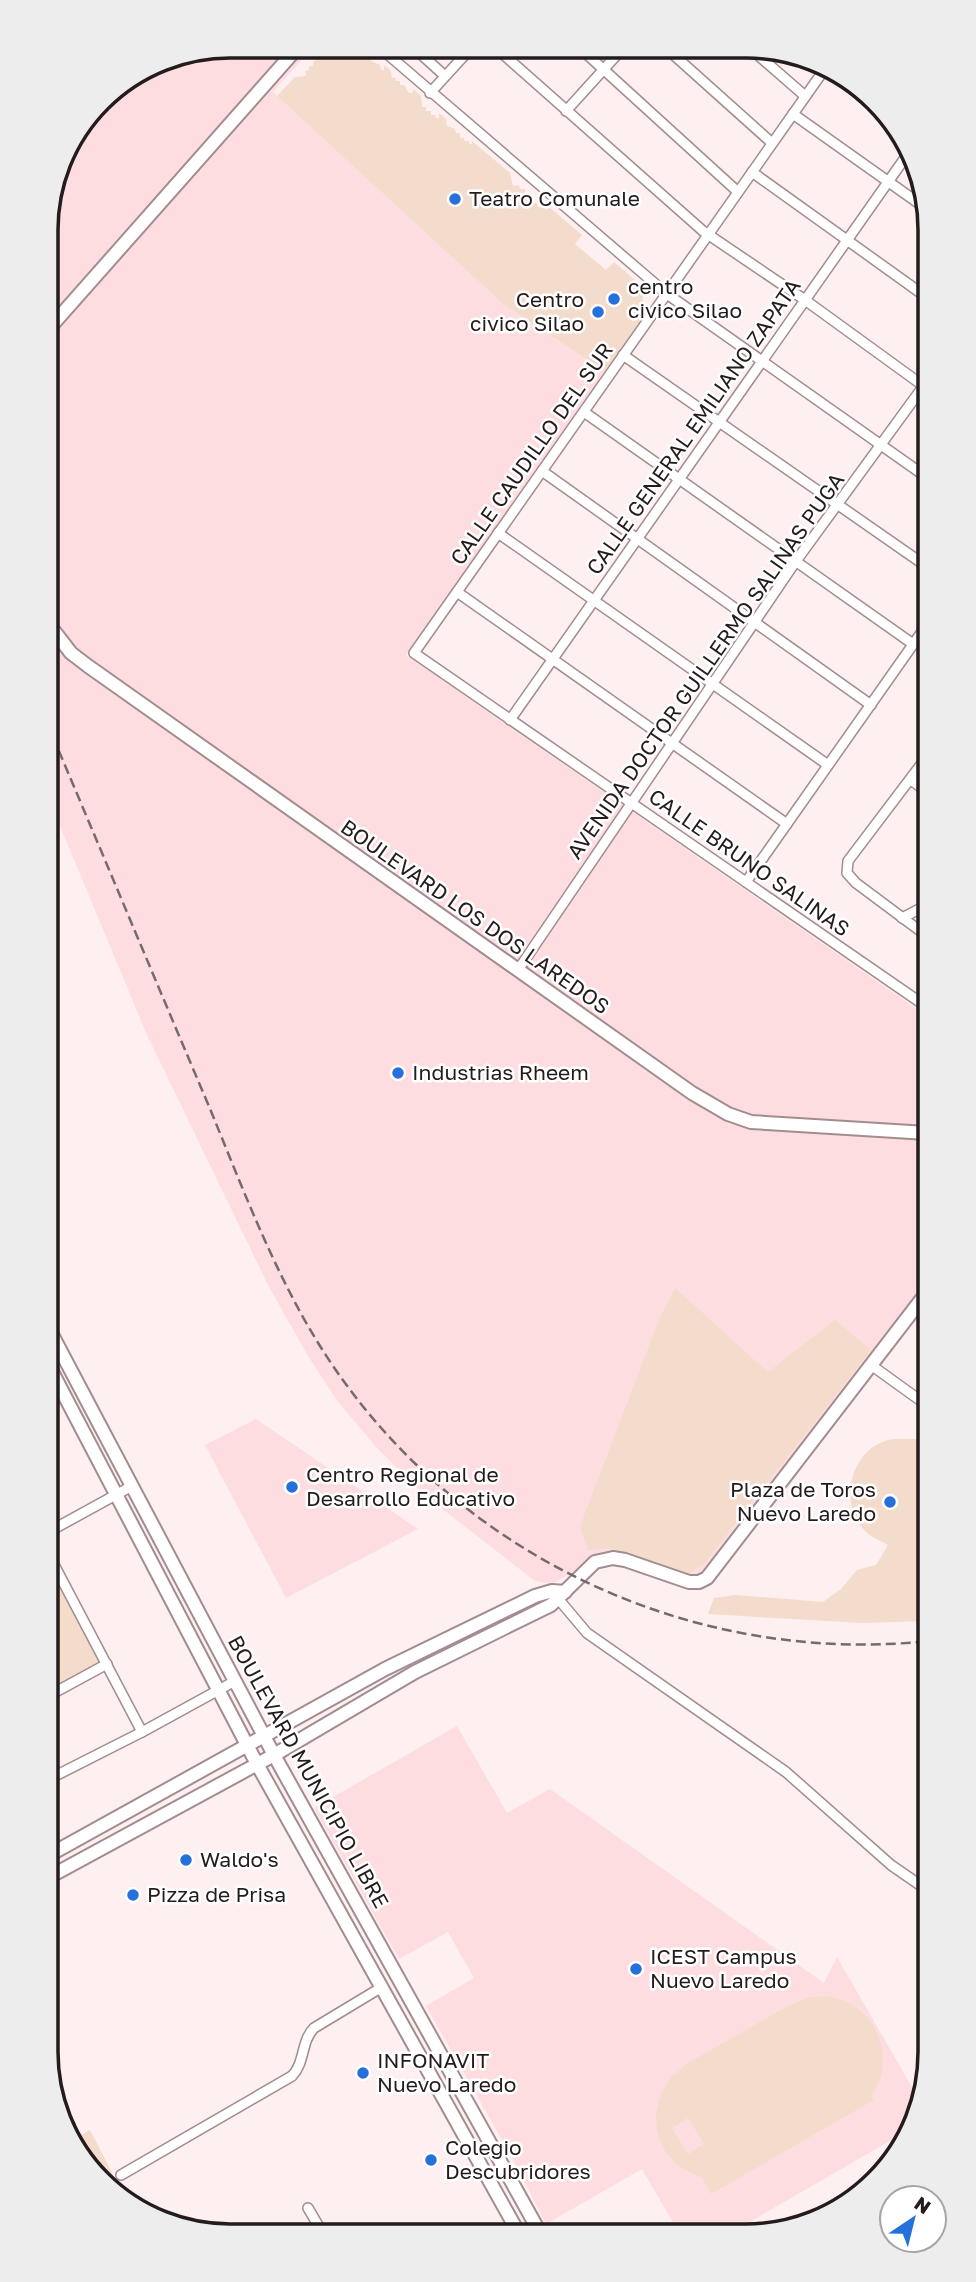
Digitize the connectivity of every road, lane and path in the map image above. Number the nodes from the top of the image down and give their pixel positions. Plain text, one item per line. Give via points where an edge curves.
1 (288, 58) edge
2 (391, 58) edge
3 (425, 58) edge
4 (462, 58) edge
5 (507, 58) edge
6 (591, 58) edge
7 (614, 58) edge
8 (677, 58) edge
9 (762, 59) edge
10 (604, 69) junction
11 (821, 75) edge
12 (445, 76) junction
13 (430, 93) junction
14 (805, 96) junction
15 (566, 111) junction
16 (793, 114) junction
17 (772, 143) junction
18 (903, 160) edge
19 (752, 172) junction
20 (888, 181) junction
21 (738, 192) junction
22 (916, 201) edge
23 (708, 234) junction
24 (847, 240) junction
25 (918, 291) edge
26 (667, 293) junction
27 (805, 300) junction
28 (58, 318) edge
29 (623, 355) junction
30 (762, 362) junction
31 (918, 382) edge
32 (918, 394) edge
33 (583, 412) junction
34 (719, 422) junction
35 (881, 444) junction
36 (542, 471) junction
37 (918, 471) edge
38 (679, 479) junction
39 (838, 505) junction
40 (498, 533) junction
41 (637, 539) junction
42 (918, 560) edge
43 (796, 561) junction
44 (457, 592) junction
45 (594, 600) junction
46 (755, 622) junction
47 (58, 636) edge
48 (918, 637) edge
49 (913, 644) junction
50 (414, 653) joint
51 (553, 659) junction
52 (712, 684) junction
53 (871, 705) junction
54 (510, 720) junction
55 (672, 743) junction
56 (828, 765) junction
57 (918, 770) edge
58 (911, 780) junction
59 (918, 786) edge
60 (631, 803) junction
61 (787, 824) junction
62 (746, 882) junction
63 (918, 910) edge
64 (902, 918) junction
65 (918, 930) edge
66 (518, 970) junction
67 (918, 1001) edge
68 (918, 1132) edge
69 (918, 1313) edge
70 (58, 1354) edge
71 (872, 1365) junction
72 (58, 1381) edge
73 (918, 1399) edge
74 (132, 1486) junction
75 (117, 1494) junction
76 (58, 1527) edge
77 (58, 1572) edge
78 (559, 1594) junction
79 (208, 1629) junction
80 (191, 1638) junction
81 (107, 1664) junction
82 (235, 1681) junction
83 (218, 1690) junction
84 (58, 1691) edge
85 (324, 1703) junction
86 (254, 1717) junction
87 (142, 1732) junction
88 (264, 1736) junction
89 (247, 1745) junction
90 (274, 1755) junction
91 (257, 1764) junction
92 (58, 1774) edge
93 (58, 1850) edge
94 (58, 1872) edge
95 (918, 1884) edge
96 (366, 1918) junction
97 (348, 1927) junction
98 (382, 1987) junction
99 (425, 2024) junction
100 (408, 2034) junction
101 (121, 2175) dead end
102 (308, 2208) dead end
103 (317, 2224) edge
104 (514, 2224) edge
105 (533, 2224) edge

1 - 28 main road
2 - 13 street
3 - 12 street
4 - 12 street
5 - 15 street
6 - 10 street
7 - 10 street
8 - 17 street
9 - 14 street
10 - 15 street
10 - 21 street
11 - 14 street, CALLE CAUDILLO DEL SUR
12 - 13 street
13 - 26 street
14 - 16 street, CALLE CAUDILLO DEL SUR
15 - 23 street
16 - 17 street, CALLE CAUDILLO DEL SUR
16 - 20 street
17 - 19 street, CALLE CAUDILLO DEL SUR
18 - 20 street, CALLE GENERAL EMILIANO ZAPATA
19 - 21 street, CALLE CAUDILLO DEL SUR
19 - 24 street
20 - 22 street
20 - 24 street, CALLE GENERAL EMILIANO ZAPATA
21 - 23 street, CALLE CAUDILLO DEL SUR
23 - 26 street, CALLE CAUDILLO DEL SUR
23 - 27 street
24 - 25 street
24 - 27 street, CALLE GENERAL EMILIANO ZAPATA
26 - 29 street, CALLE CAUDILLO DEL SUR
26 - 30 street
27 - 30 street, CALLE GENERAL EMILIANO ZAPATA
27 - 31 street
29 - 33 street, CALLE CAUDILLO DEL SUR
29 - 34 street
30 - 34 street, CALLE GENERAL EMILIANO ZAPATA
30 - 35 street
32 - 35 street, AVENIDA DOCTOR GUILLERMO SALINAS PUGA
33 - 36 street, CALLE CAUDILLO DEL SUR
33 - 38 street
34 - 38 street, CALLE GENERAL EMILIANO ZAPATA
34 - 39 street
35 - 37 street
35 - 39 street, AVENIDA DOCTOR GUILLERMO SALINAS PUGA
36 - 40 street, CALLE CAUDILLO DEL SUR
36 - 41 street
38 - 41 street, CALLE GENERAL EMILIANO ZAPATA
38 - 43 street
39 - 42 street
39 - 43 street, AVENIDA DOCTOR GUILLERMO SALINAS PUGA
40 - 44 street, CALLE CAUDILLO DEL SUR
40 - 45 street
41 - 45 street, CALLE GENERAL EMILIANO ZAPATA
41 - 46 street
43 - 46 street, AVENIDA DOCTOR GUILLERMO SALINAS PUGA
43 - 49 street
44 - 50 street, CALLE CAUDILLO DEL SUR
44 - 51 street
45 - 51 street, CALLE GENERAL EMILIANO ZAPATA
45 - 52 street
46 - 52 street, AVENIDA DOCTOR GUILLERMO SALINAS PUGA
46 - 53 street
47 - 66 main road, BOULEVARD LOS DOS LAREDOS via 88,666
48 - 49 street
49 - 53 street
50 - 54 street, CALLE BRUNO SALINAS
51 - 54 street, CALLE GENERAL EMILIANO ZAPATA
51 - 55 street
52 - 55 street, AVENIDA DOCTOR GUILLERMO SALINAS PUGA
52 - 56 street
53 - 56 street
54 - 60 street, CALLE BRUNO SALINAS
55 - 60 street, AVENIDA DOCTOR GUILLERMO SALINAS PUGA
55 - 61 street
56 - 61 street
57 - 58 street
58 - 59 street
58 - 64 street via 848,861 847,873
60 - 62 street, CALLE BRUNO SALINAS
60 - 66 street, AVENIDA DOCTOR GUILLERMO SALINAS PUGA
61 - 62 street
62 - 67 street, CALLE BRUNO SALINAS
63 - 64 street
64 - 65 street
66 - 68 main road, BOULEVARD LOS DOS LAREDOS via 692,1093 740,1119
69 - 71 main road
70 - 74 main road, BOULEVARD MUNICIPIO LIBRE
71 - 73 street
71 - 78 main road via 707,1578 689,1582 625,1560 602,1559
72 - 75 main road, BOULEVARD MUNICIPIO LIBRE
74 - 75 street
74 - 79 main road, BOULEVARD MUNICIPIO LIBRE
75 - 76 street
75 - 80 main road, BOULEVARD MUNICIPIO LIBRE
77 - 81 street
78 - 85 main road via 535,1596 459,1631
78 - 90 main road via 541,1611 415,1672
78 - 95 street via 587,1633 786,1772
79 - 80 main road
79 - 82 main road, BOULEVARD MUNICIPIO LIBRE
80 - 83 main road, BOULEVARD MUNICIPIO LIBRE
81 - 84 street
81 - 87 street
82 - 83 street
82 - 86 main road, BOULEVARD MUNICIPIO LIBRE
83 - 87 street
83 - 89 main road, BOULEVARD MUNICIPIO LIBRE
85 - 86 main road via 273,1722
85 - 88 main road
86 - 88 main road, BOULEVARD MUNICIPIO LIBRE
87 - 92 street
88 - 89 main road
88 - 90 main road, BOULEVARD MUNICIPIO LIBRE
89 - 91 main road, BOULEVARD MUNICIPIO LIBRE
89 - 93 main road
90 - 91 main road
90 - 96 main road, BOULEVARD MUNICIPIO LIBRE
91 - 94 main road
91 - 97 main road, BOULEVARD MUNICIPIO LIBRE
96 - 97 main road
96 - 99 main road, BOULEVARD MUNICIPIO LIBRE
97 - 98 main road, BOULEVARD MUNICIPIO LIBRE
98 - 100 main road, BOULEVARD MUNICIPIO LIBRE
98 - 101 street via 314,2028 292,2076
99 - 100 main road
99 - 105 main road, BOULEVARD MUNICIPIO LIBRE
100 - 104 main road, BOULEVARD MUNICIPIO LIBRE
102 - 103 street

